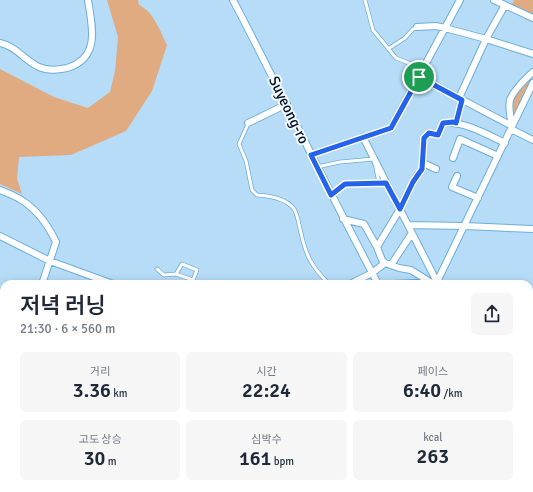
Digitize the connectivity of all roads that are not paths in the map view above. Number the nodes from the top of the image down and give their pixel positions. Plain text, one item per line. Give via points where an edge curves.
1 (88, 0) edge
2 (233, 0) edge
3 (365, 0) edge
4 (460, 0) edge
5 (494, 0) edge
6 (505, 5) junction
7 (533, 18) edge
8 (417, 27) joint
9 (445, 28) junction
10 (486, 39) junction
11 (0, 43) edge
12 (388, 49) junction
13 (533, 54) edge
14 (424, 67) junction
15 (533, 72) edge
16 (419, 77) junction
17 (533, 83) edge
18 (461, 99) junction
19 (287, 104) junction
20 (248, 123) joint
21 (456, 123) junction
22 (512, 128) junction
23 (363, 137) junction
24 (533, 140) edge
25 (505, 143) junction
26 (311, 155) junction
27 (498, 156) junction
28 (452, 158) dead end
29 (375, 160) junction
30 (423, 163) junction
31 (317, 167) junction
32 (436, 169) dead end
33 (457, 176) dead end
34 (379, 183) junction
35 (386, 183) junction
36 (0, 190) edge
37 (331, 195) junction
38 (478, 198) junction
39 (400, 209) junction
40 (343, 219) junction
41 (408, 225) junction
42 (465, 226) junction
43 (533, 229) edge
44 (412, 233) junction
45 (0, 236) edge
46 (377, 247) junction
47 (50, 261) junction
48 (385, 263) junction
49 (392, 265) junction
50 (157, 269) dead end
51 (372, 273) junction
52 (176, 274) junction
53 (43, 280) edge
54 (102, 280) edge
55 (193, 280) joint
56 (325, 280) edge
57 (358, 280) edge
58 (376, 280) edge
59 (429, 280) edge
60 (434, 280) edge
61 (437, 280) edge

1 - 11 street via 93,33 88,55 74,66 57,70 40,68 8,45
2 - 19 street, Suyeong-ro
3 - 12 lane via 373,30
4 - 9 street
5 - 6 street
6 - 7 street
6 - 10 street
8 - 9 street
8 - 12 lane
9 - 10 street
9 - 14 street
10 - 13 street
10 - 18 street
12 - 14 lane via 396,58
14 - 16 street
15 - 22 street via 510,99
16 - 18 street
16 - 23 street via 391,128
17 - 22 street
18 - 21 street
18 - 22 street
19 - 20 street
19 - 26 street, Suyeong-ro
20 - 56 lane via 239,144 246,161 252,190 257,196 286,202 294,209 312,266
21 - 25 street
21 - 30 street via 443,123 438,135 429,133 424,138
22 - 24 street
22 - 25 street
23 - 26 street
23 - 29 street
25 - 27 street
26 - 31 street, Suyeong-ro
27 - 28 street via 460,139
27 - 38 street
29 - 31 lane via 340,162
29 - 34 lane
29 - 35 street
30 - 32 street
30 - 39 street
31 - 37 street, Suyeong-ro
33 - 38 street via 452,187
34 - 35 lane
34 - 37 lane via 345,184
35 - 39 street
36 - 47 street via 23,201 41,217 52,232 56,242
37 - 40 street, Suyeong-ro
38 - 42 street
39 - 41 street
39 - 46 street
40 - 46 street via 364,224
40 - 51 street, Suyeong-ro
41 - 42 street
41 - 44 street
42 - 43 street
42 - 61 street
44 - 49 street
44 - 60 street
45 - 47 street
46 - 48 street
47 - 53 street
47 - 54 street
48 - 49 street
48 - 51 street
49 - 59 street via 411,270
50 - 52 lane via 164,275
51 - 57 street
51 - 58 street, Suyeong-ro
52 - 55 lane
52 - 55 lane via 182,264 197,270

